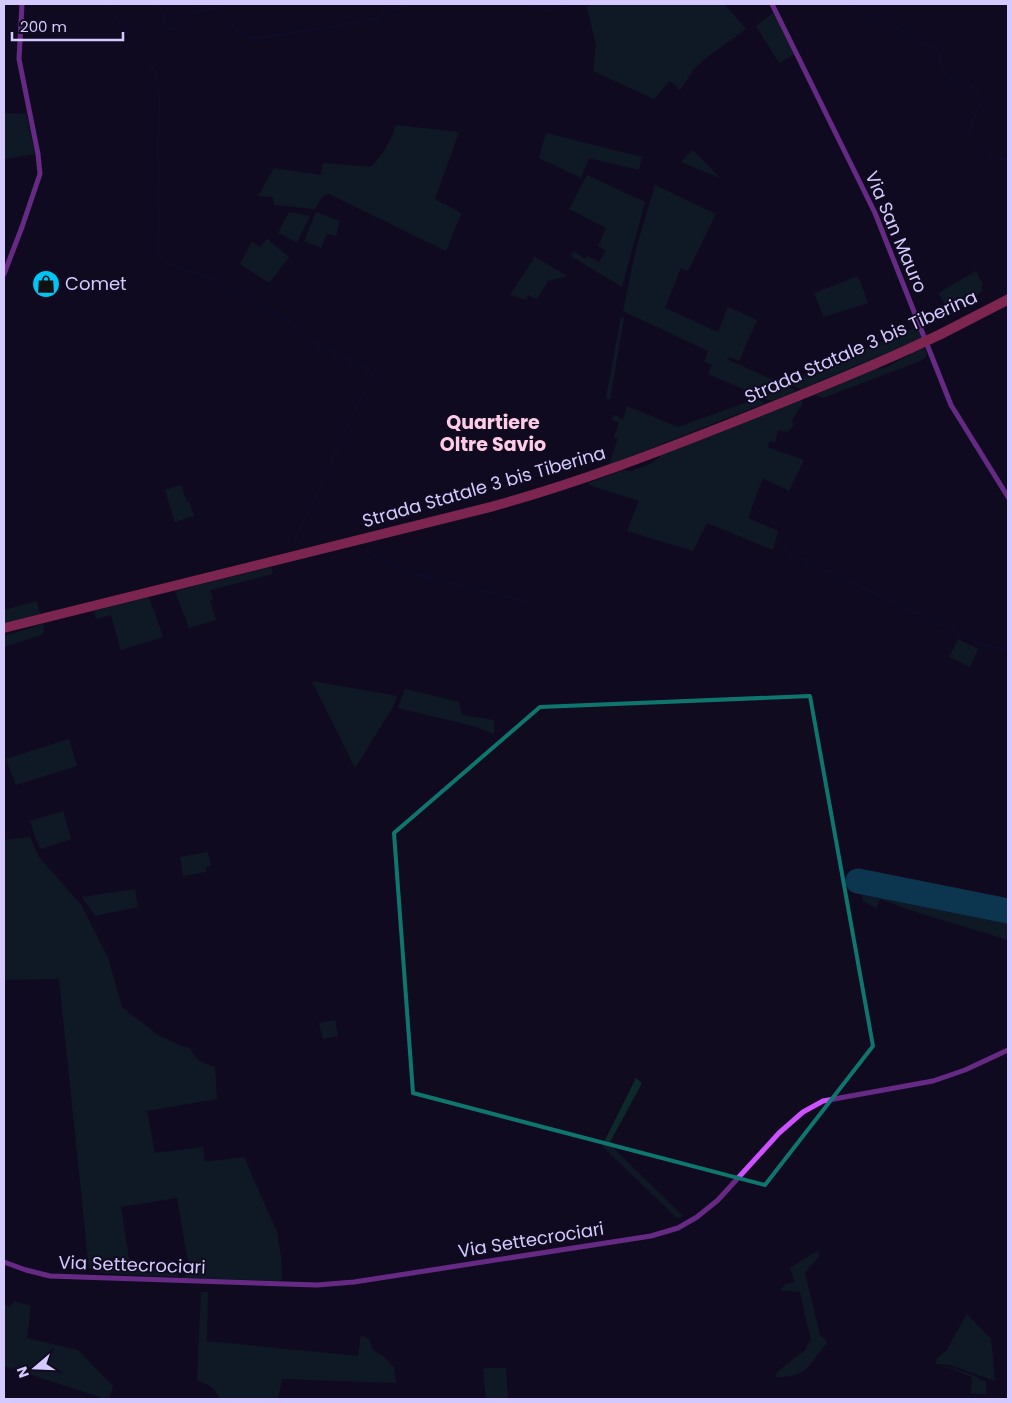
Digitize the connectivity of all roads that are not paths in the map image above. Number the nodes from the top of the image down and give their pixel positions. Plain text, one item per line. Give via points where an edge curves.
1 (22, 4) edge
2 (772, 4) edge
3 (4, 274) edge
4 (1008, 297) edge
5 (1008, 302) edge
6 (941, 334) junction
7 (1008, 497) edge
8 (132, 596) junction
9 (4, 626) edge
10 (4, 630) edge
11 (1008, 1050) edge
12 (4, 1262) edge

1 - 3 main road via 19,59 40,168 38,183
2 - 7 main road, Via San Mauro via 875,213 950,405
4 - 6 highway, Strada Statale 3 bis Tiberina
5 - 6 highway, Strada Statale 3 bis Tiberina
6 - 8 highway, Strada Statale 3 bis Tiberina, bridge via 760,412 537,492
8 - 9 highway, Strada Statale 3 bis Tiberina
8 - 10 highway, Strada Statale 3 bis Tiberina
11 - 12 main road, Via Settecrociari via 932,1081 823,1101 802,1112 779,1133 718,1200 697,1217 678,1228 651,1236 317,1285 50,1276

